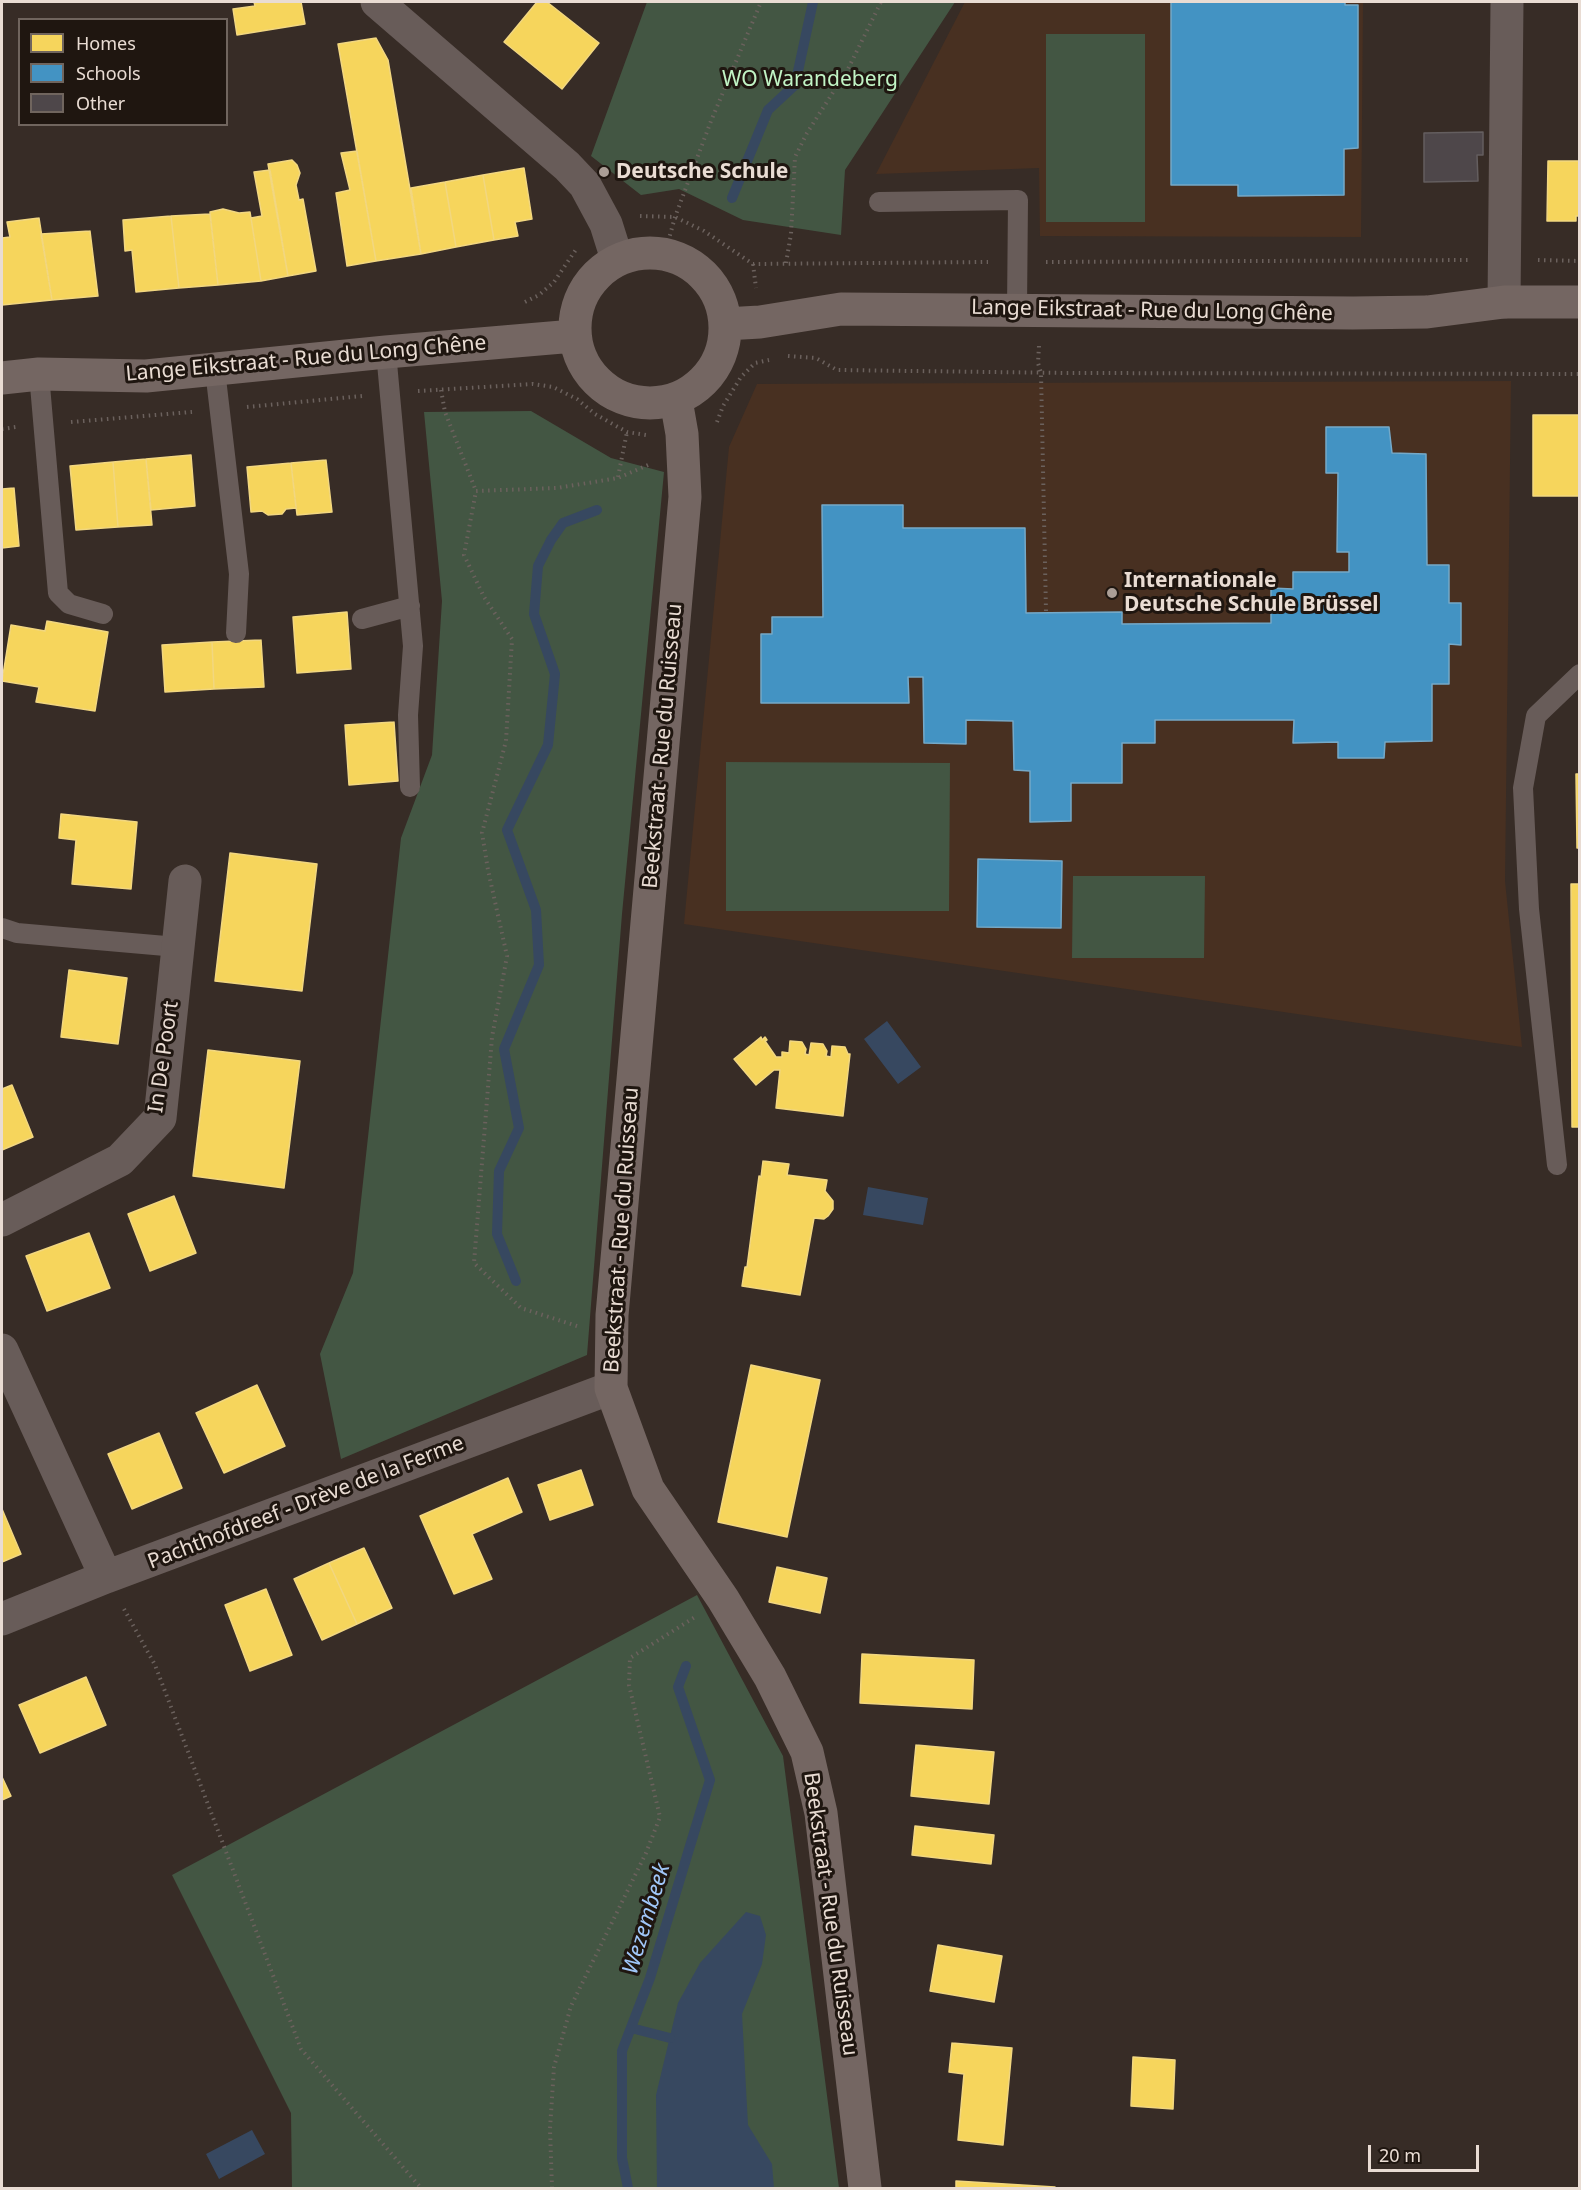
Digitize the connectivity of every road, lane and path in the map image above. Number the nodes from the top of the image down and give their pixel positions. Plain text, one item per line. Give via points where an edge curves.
1 (377, 2) edge
2 (761, 2) edge
3 (881, 2) edge
4 (1507, 2) edge
5 (879, 202) dead end
6 (675, 218) junction
7 (665, 253) junction
8 (617, 259) junction
9 (1505, 260) junction
10 (1580, 261) edge
11 (1018, 262) junction
12 (786, 263) junction
13 (1504, 302) junction
14 (1580, 302) edge
15 (1017, 309) junction
16 (725, 324) junction
17 (574, 336) junction
18 (1039, 336) dead end
19 (386, 352) junction
20 (786, 356) dead end
21 (776, 358) dead end
22 (215, 370) junction
23 (1041, 373) junction
24 (39, 374) junction
25 (1580, 374) edge
26 (2, 378) edge
27 (441, 390) junction
28 (390, 393) junction
29 (676, 400) junction
30 (220, 410) junction
31 (43, 424) junction
32 (2, 429) edge
33 (627, 432) junction
34 (682, 434) junction
35 (618, 477) junction
36 (476, 491) junction
37 (410, 606) junction
38 (1046, 612) dead end
39 (103, 614) dead end
40 (362, 619) dead end
41 (236, 633) dead end
42 (1580, 674) edge
43 (410, 788) dead end
44 (185, 881) dead end
45 (2, 928) edge
46 (177, 947) junction
47 (1557, 1166) dead end
48 (2, 1220) edge
49 (578, 1326) dead end
50 (2, 1350) edge
51 (611, 1388) junction
52 (106, 1577) junction
53 (723, 1599) junction
54 (2, 1619) edge
55 (421, 2188) edge
56 (552, 2188) edge
57 (865, 2188) edge

1 - 8 street via 567,166 585,186 606,224
2 - 6 path
3 - 12 path via 848,69 795,157
4 - 9 street
5 - 11 lane via 1018,200
6 - 7 path
6 - 12 path via 704,231 753,264
7 - 8 main road
7 - 16 main road via 702,273 719,298
8 - 17 main road via 596,274 581,295
9 - 10 path
9 - 11 path
9 - 13 street
11 - 12 path
11 - 15 lane
13 - 14 main road, Lange Eikstraat - Rue du Long Chêne
13 - 15 main road, Lange Eikstraat - Rue du Long Chêne via 1406,313
15 - 16 main road, Lange Eikstraat - Rue du Long Chêne via 841,309
16 - 29 main road via 723,349 705,380
17 - 19 main road, Lange Eikstraat - Rue du Long Chêne
17 - 29 main road via 594,378 610,392 652,403
18 - 23 path
19 - 22 main road, Lange Eikstraat - Rue du Long Chêne
19 - 28 lane
20 - 23 path via 816,358 837,370
21 - 34 path via 755,363 741,377 717,422
22 - 24 main road, Lange Eikstraat - Rue du Long Chêne via 146,376
22 - 30 lane
23 - 25 path
23 - 38 path
24 - 26 main road, Lange Eikstraat - Rue du Long Chêne
24 - 31 lane
27 - 28 path
27 - 33 path via 533,384 553,387
27 - 36 path via 445,412
28 - 30 path
28 - 37 lane
29 - 34 main road, Beekstraat - Rue du Ruisseau
30 - 31 path
30 - 41 lane via 239,574
31 - 32 path
31 - 39 lane via 58,593 69,604
33 - 34 path via 651,436
33 - 35 path
34 - 35 path via 646,467
34 - 51 main road, Beekstraat - Rue du Ruisseau via 685,497 612,1315
35 - 36 path via 557,488
36 - 49 path via 464,555 484,597 512,639 506,741 482,833 507,956 492,1037 474,1263 521,1308
37 - 40 lane
37 - 43 lane
42 - 47 lane via 1536,716 1523,788 1529,909
44 - 46 street, In De Poort
45 - 46 lane via 17,933
46 - 48 street, In De Poort via 160,1118 120,1160
50 - 52 street
51 - 52 street, Pachthofdreef - Drève de la Ferme
51 - 53 main road, Beekstraat - Rue du Ruisseau via 648,1488
52 - 54 street, Pachthofdreef - Drève de la Ferme
52 - 55 path via 155,1665 301,2049
53 - 56 path via 630,1658 629,1685 660,1817 571,2006 554,2067
53 - 57 main road, Beekstraat - Rue du Ruisseau via 770,1677 807,1752 821,1813

